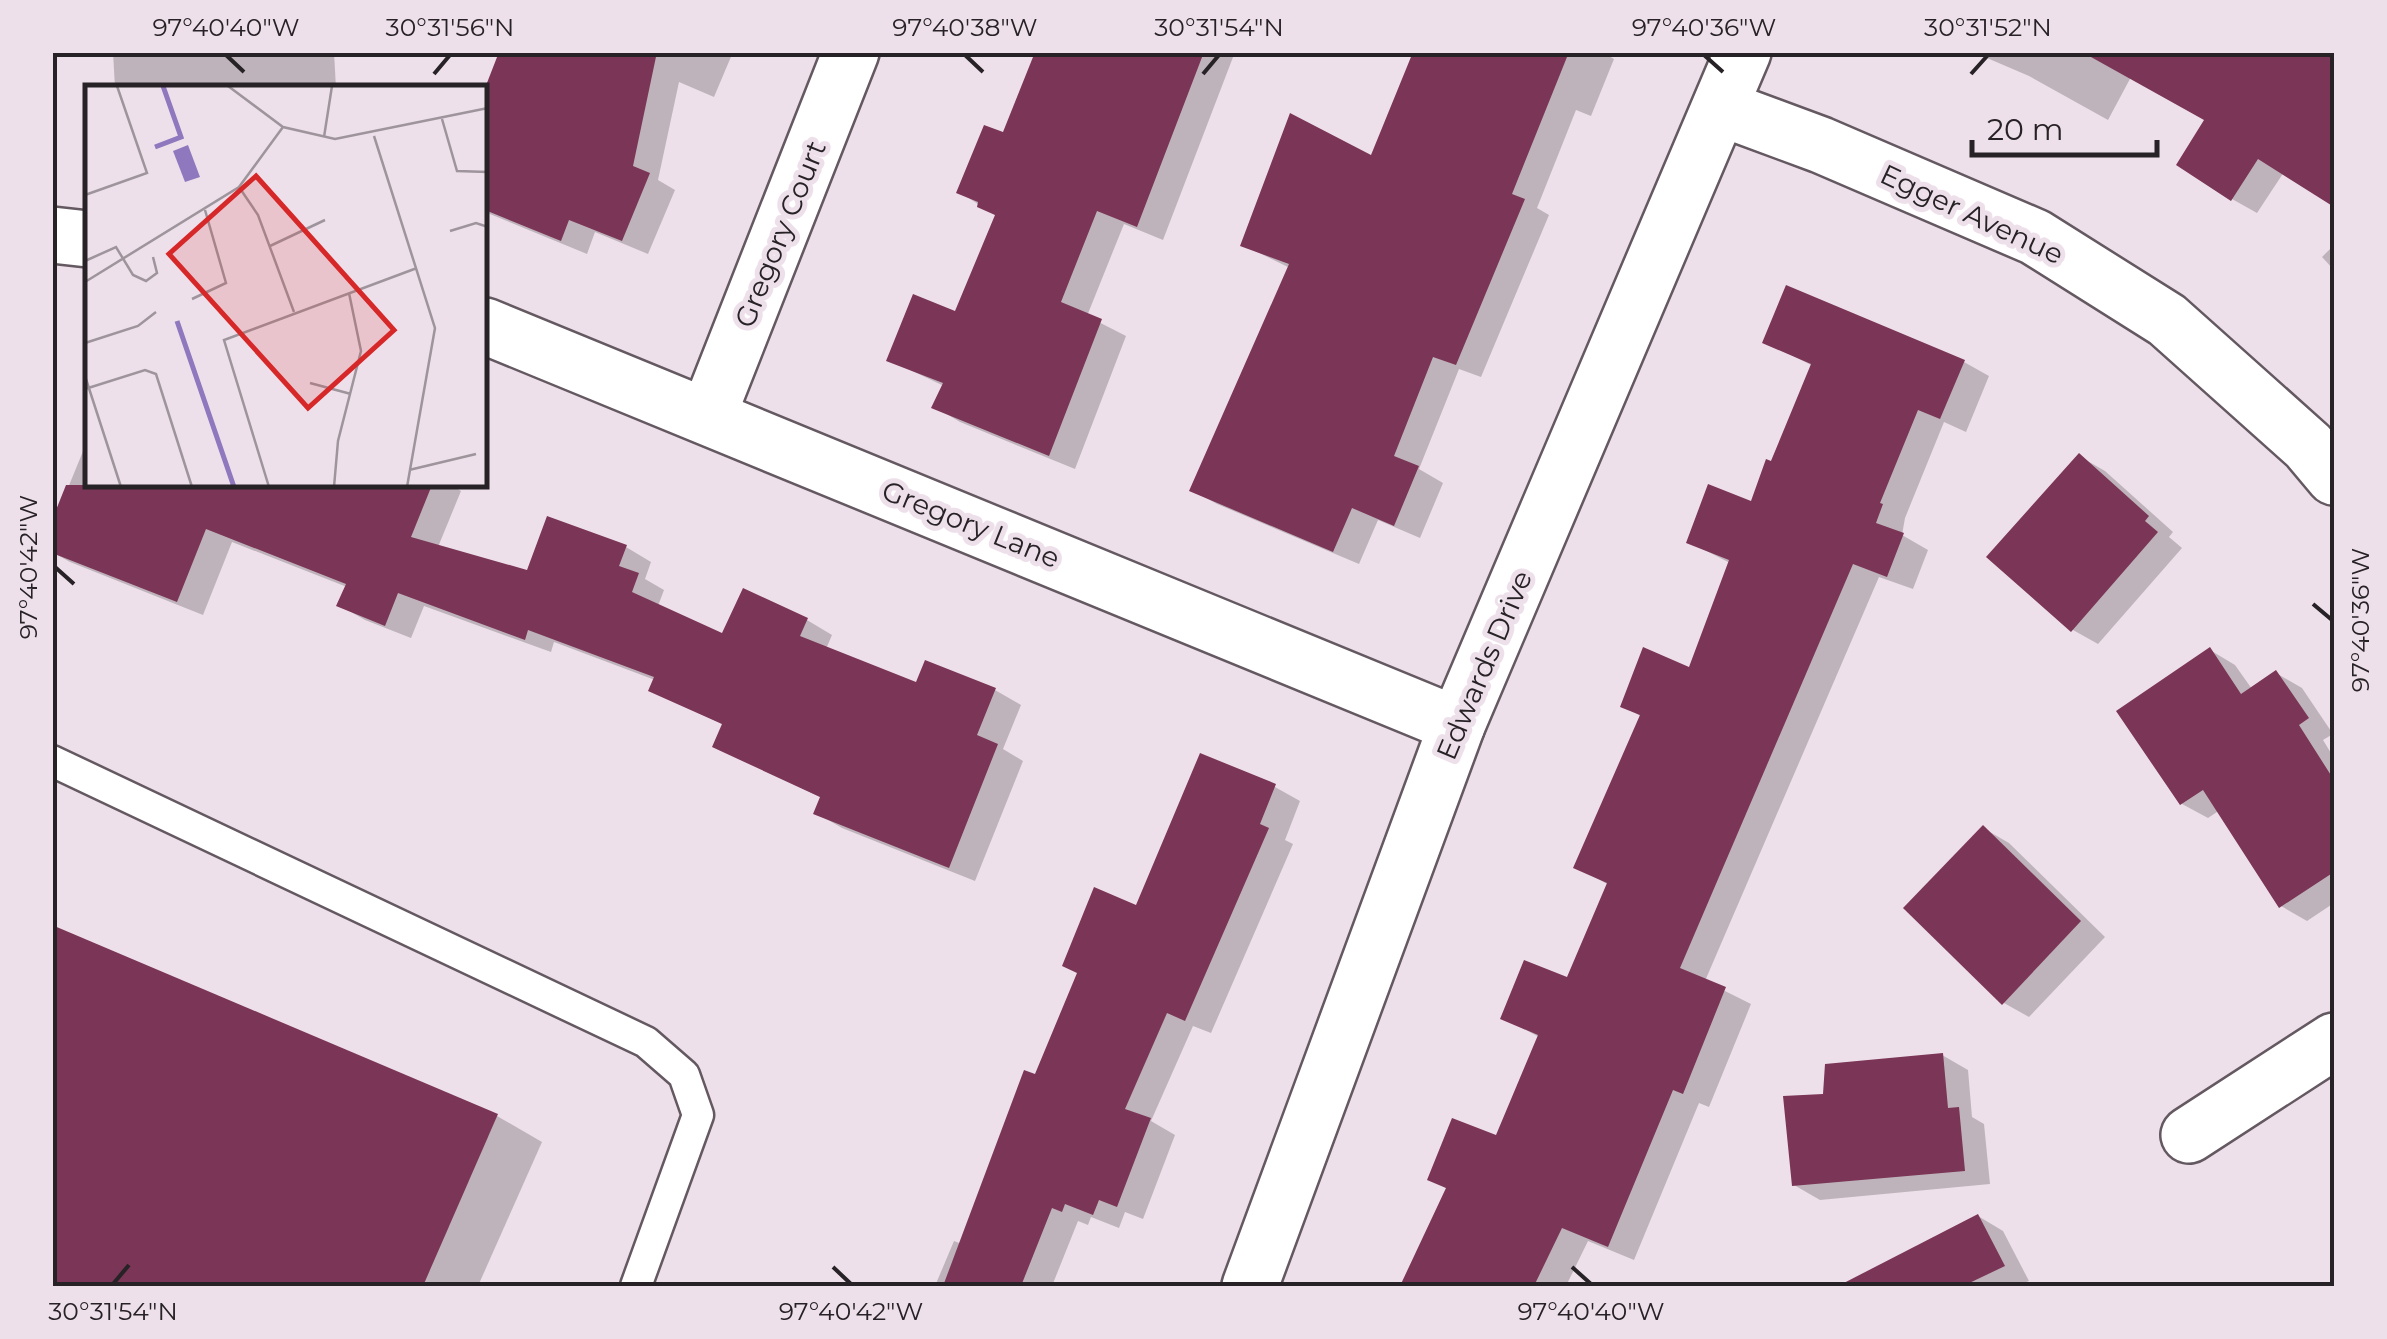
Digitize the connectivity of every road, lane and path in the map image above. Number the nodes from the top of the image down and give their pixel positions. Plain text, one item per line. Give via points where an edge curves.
1 (851, 52) edge
2 (1743, 52) edge
3 (1721, 108) junction
4 (52, 235) edge
5 (85, 239) edge
6 (488, 327) edge
7 (708, 415) junction
8 (2334, 477) edge
9 (1457, 725) junction
10 (52, 762) edge
11 (2334, 1041) edge
12 (2189, 1136) dead end
13 (636, 1286) edge
14 (1250, 1286) edge

1 - 7 street, Gregory Court
2 - 3 street, Edwards Drive
3 - 8 street, Egger Avenue via 2035,237 2166,320
3 - 9 street, Edwards Drive
4 - 5 street
6 - 7 street, Gregory Lane
7 - 9 street, Gregory Lane
9 - 14 street, Edwards Drive
10 - 13 lane via 646,1042 684,1075 698,1115
11 - 12 street

